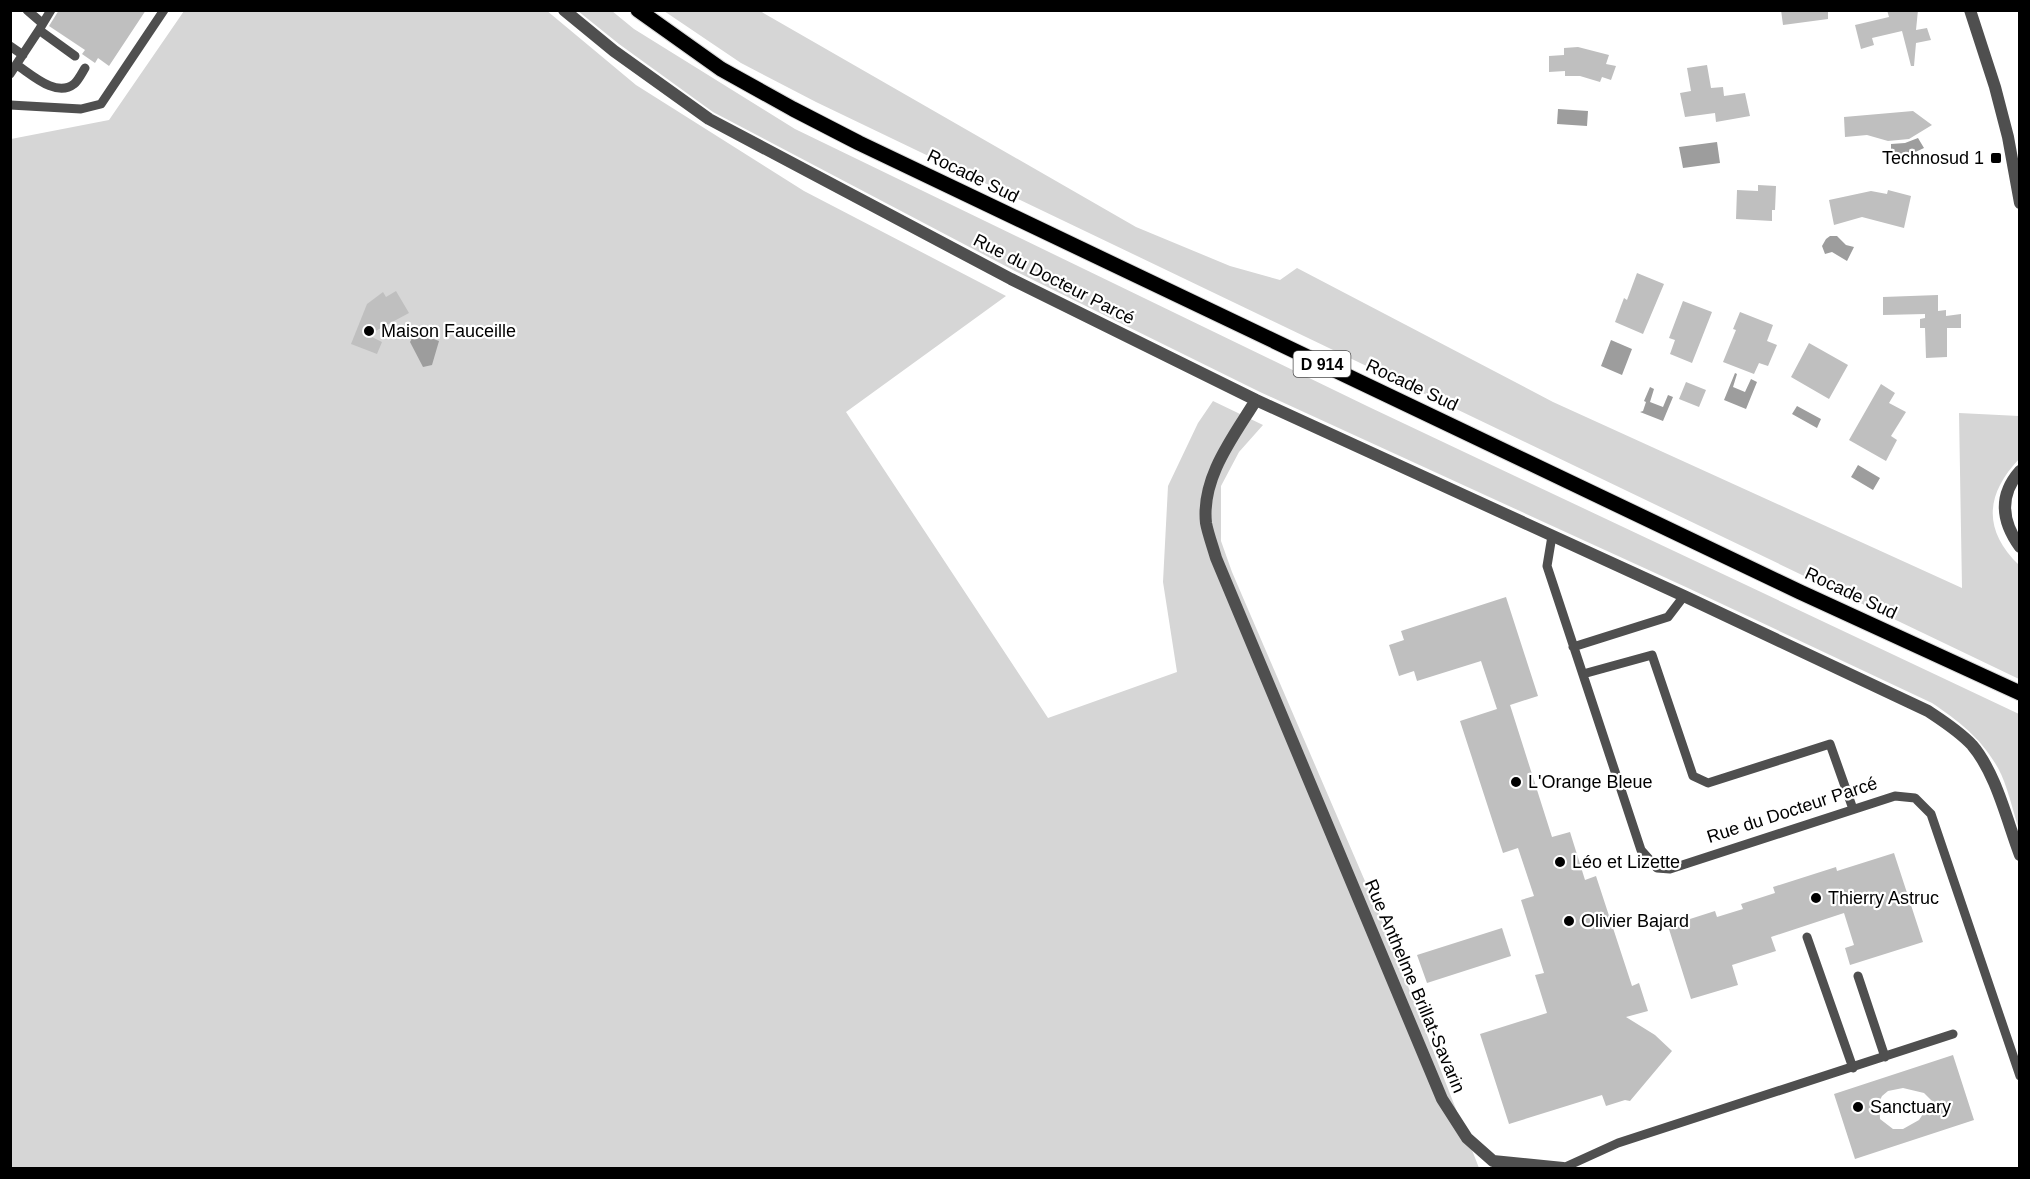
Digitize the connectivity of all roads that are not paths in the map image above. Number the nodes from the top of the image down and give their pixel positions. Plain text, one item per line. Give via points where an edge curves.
1 (27, 10) edge
2 (51, 10) edge
3 (164, 10) edge
4 (564, 10) edge
5 (638, 10) edge
6 (1970, 10) edge
7 (41, 27) junction
8 (10, 46) edge
9 (23, 55) junction
10 (75, 56) dead end
11 (17, 65) junction
12 (85, 68) dead end
13 (10, 74) edge
14 (12, 103) edge
15 (2019, 203) edge
16 (1256, 400) junction
17 (2019, 471) edge
18 (1552, 536) junction
19 (2019, 547) edge
20 (1684, 596) junction
21 (1573, 647) junction
22 (1582, 674) junction
23 (2019, 693) edge
24 (1853, 809) junction
25 (2019, 855) edge
26 (1807, 937) dead end
27 (1858, 976) dead end
28 (1953, 1034) dead end
29 (1885, 1057) junction
30 (1853, 1068) junction
31 (2019, 1077) edge
32 (1563, 1168) edge

1 - 7 lane
2 - 7 lane
3 - 14 lane via 101,104 81,108
4 - 16 street, Rue du Docteur Parcé via 709,119 1011,279
5 - 23 main road, Rocade Sud / D 914 via 722,69 859,143
6 - 15 street via 2008,137
7 - 9 lane
7 - 10 lane
8 - 9 lane
9 - 11 lane
11 - 12 lane via 63,89 75,84
11 - 13 lane
16 - 18 street, Rue du Docteur Parcé
16 - 32 street, Rue Anthelme Brillat-Savarin via 1218,461 1208,492 1206,522 1216,558 1442,1099 1467,1138 1493,1161
17 - 19 street via 2006,496 2005,514
18 - 20 street, Rue du Docteur Parcé
18 - 21 lane, Rue du Docteur Parcé via 1547,566
20 - 21 lane via 1668,617
20 - 25 street, Rue du Docteur Parcé via 1928,711 1955,729 1991,774
21 - 22 lane, Rue du Docteur Parcé
22 - 24 lane via 1652,654 1694,776 1708,783 1830,744
22 - 24 lane, Rue du Docteur Parcé via 1641,850 1657,868 1670,869
24 - 31 lane, Rue du Docteur Parcé via 1895,796 1915,798 1931,814
26 - 30 lane
27 - 29 lane
28 - 29 lane, Rue Anthelme Brillat-Savarin
29 - 30 lane, Rue Anthelme Brillat-Savarin
30 - 32 lane, Rue Anthelme Brillat-Savarin via 1618,1143

